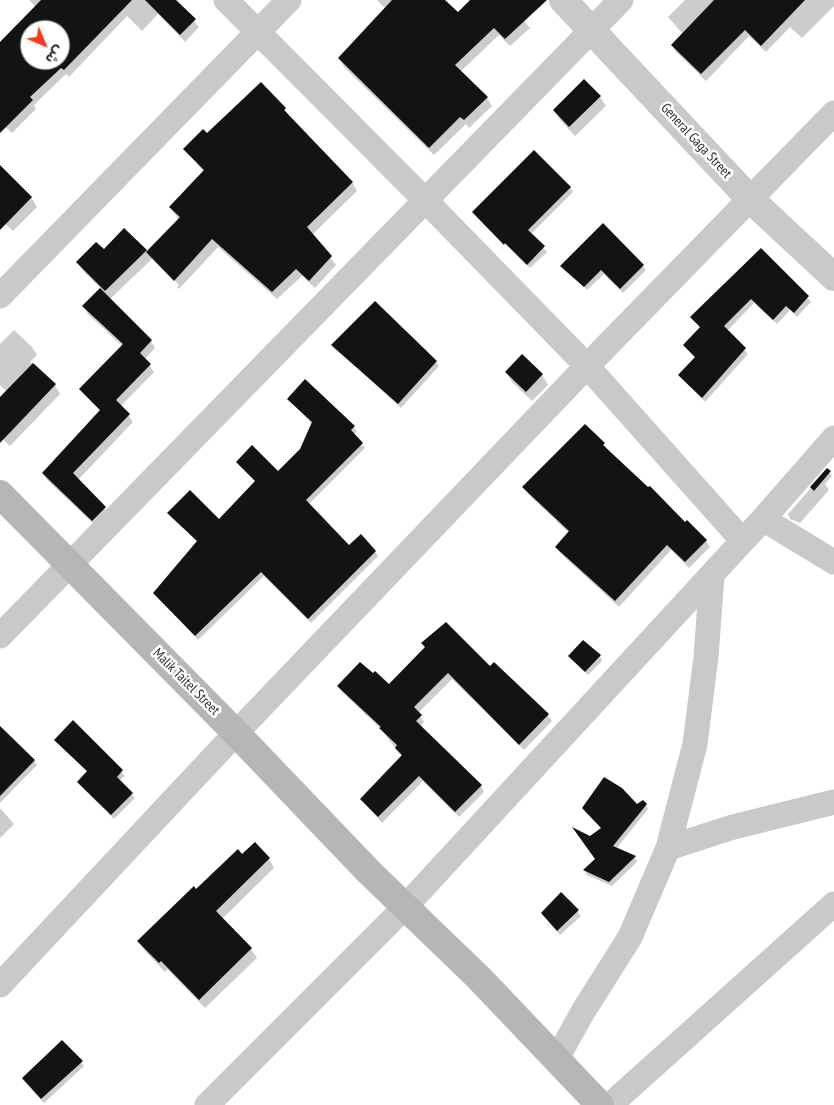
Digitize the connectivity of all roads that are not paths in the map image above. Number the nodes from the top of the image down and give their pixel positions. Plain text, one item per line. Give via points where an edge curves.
1 (226, 0) edge
2 (289, 0) edge
3 (563, 0) edge
4 (621, 0) edge
5 (592, 29) junction
6 (258, 31) junction
7 (834, 113) edge
8 (749, 198) junction
9 (425, 200) junction
10 (834, 277) edge
11 (0, 296) edge
12 (587, 366) junction
13 (834, 438) edge
14 (0, 494) edge
15 (763, 519) junction
16 (742, 540) junction
17 (834, 562) edge
18 (69, 563) junction
19 (712, 575) junction
20 (0, 636) edge
21 (236, 733) junction
22 (834, 802) edge
23 (668, 848) junction
24 (834, 904) edge
25 (405, 907) junction
26 (0, 985) edge
27 (556, 1060) junction
28 (207, 1105) edge
29 (600, 1105) edge
30 (610, 1105) edge

1 - 6 street
2 - 6 street
3 - 5 street, General Gaga Street
4 - 5 street
5 - 8 street, General Gaga Street
5 - 9 street
6 - 9 street
6 - 11 street
7 - 8 street
8 - 10 street, General Gaga Street
8 - 12 street
9 - 12 street
9 - 18 street
12 - 16 street
12 - 21 street
13 - 15 street
14 - 18 main road, Malik Taitel Street
15 - 16 street
15 - 17 street
16 - 19 street
18 - 20 street
18 - 21 main road, Malik Taitel Street
19 - 23 street via 695,744
19 - 25 street
21 - 25 main road, Malik Taitel Street
21 - 26 street
22 - 23 street via 733,827
23 - 27 street via 630,937
24 - 30 street
25 - 27 main road, Malik Taitel Street via 479,978
25 - 28 street
27 - 29 main road, Malik Taitel Street

